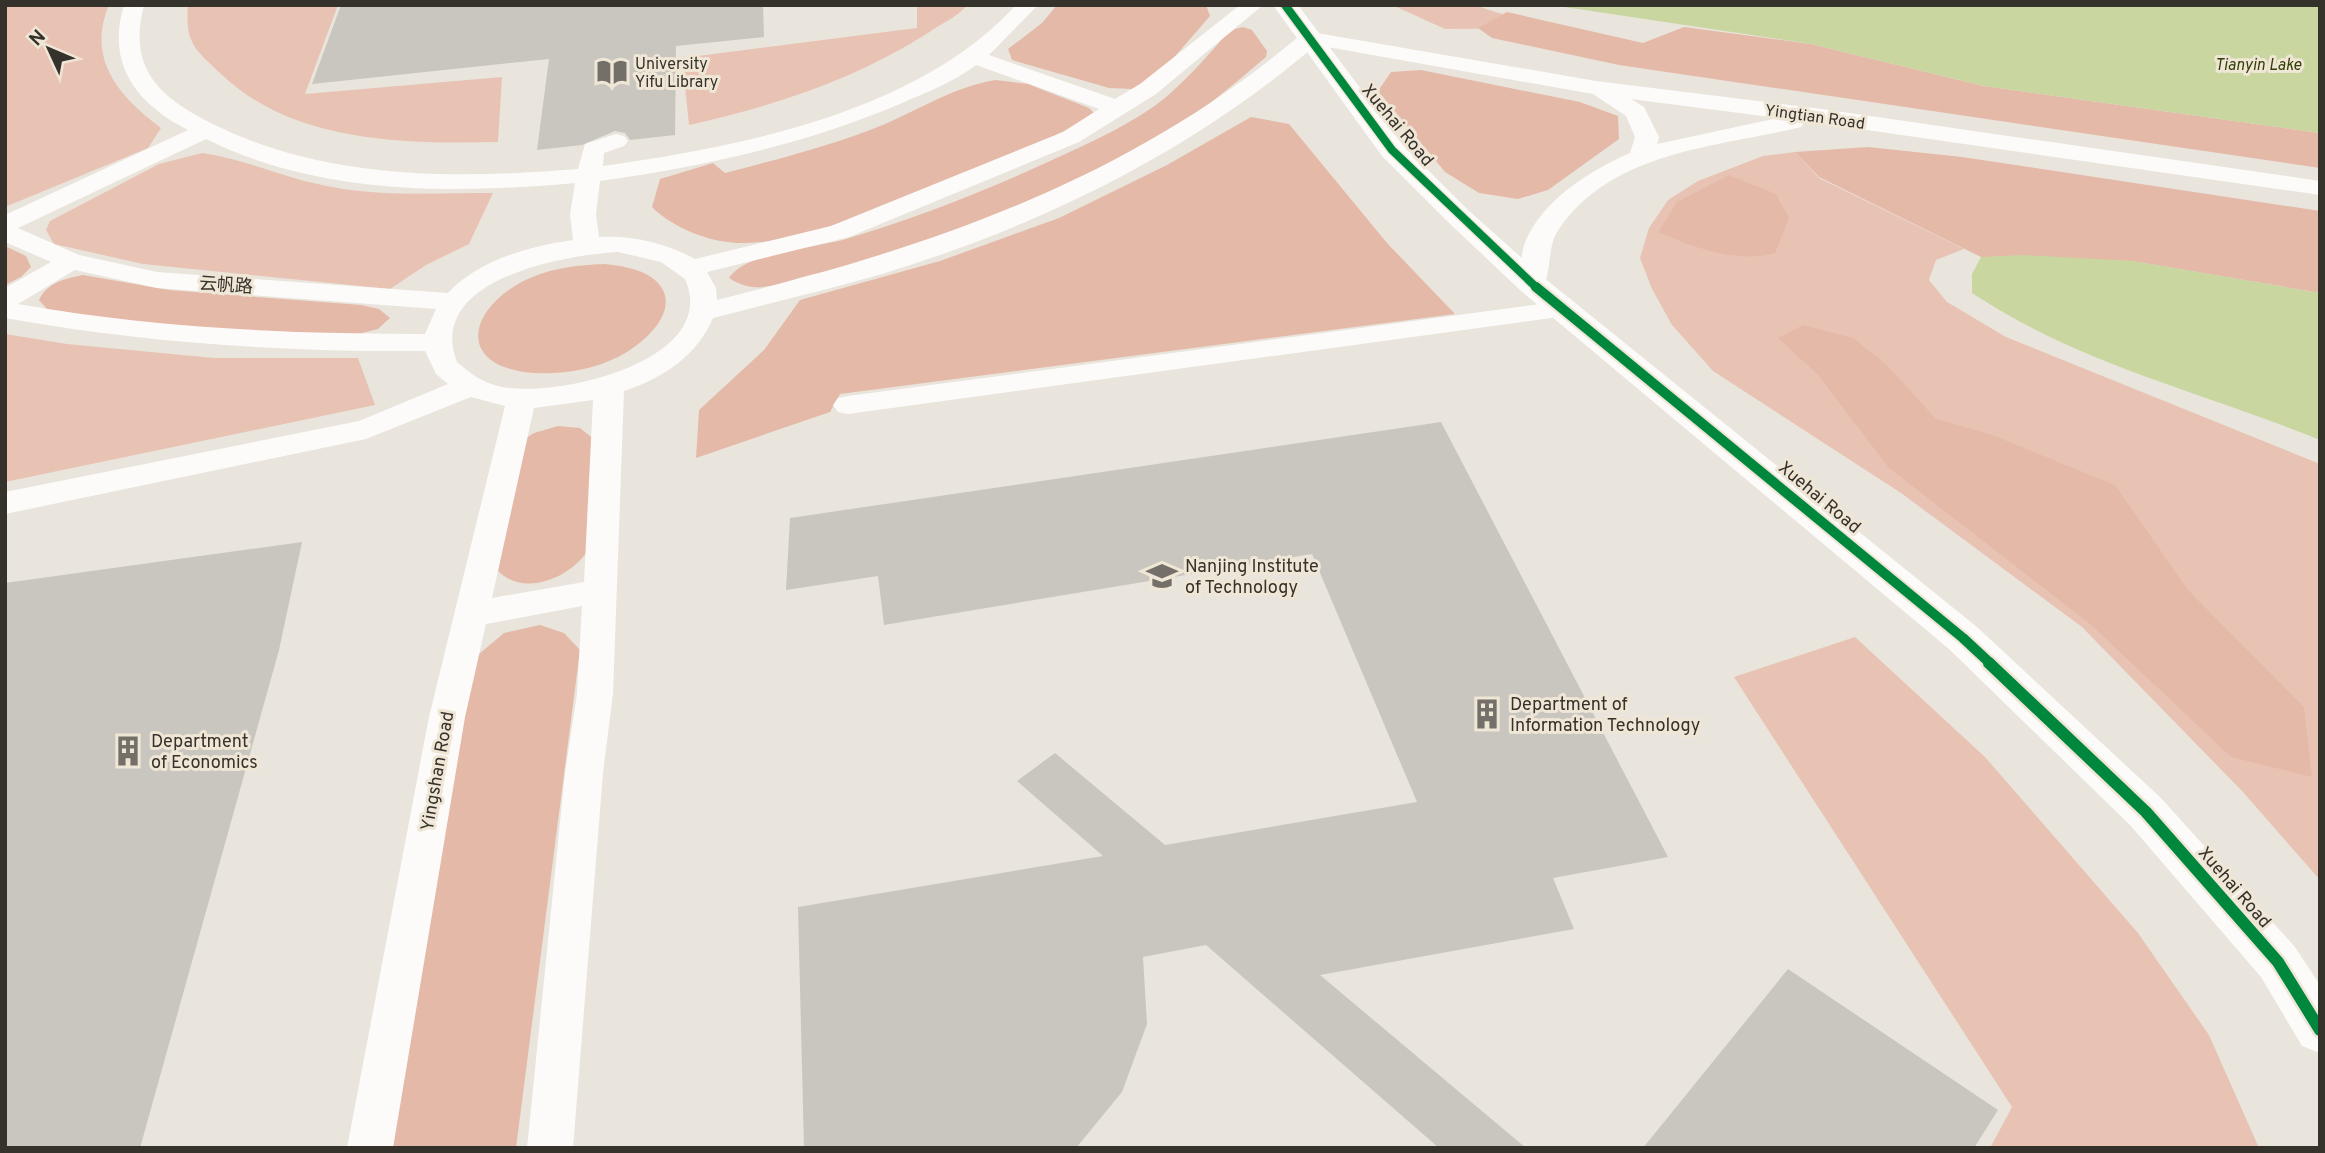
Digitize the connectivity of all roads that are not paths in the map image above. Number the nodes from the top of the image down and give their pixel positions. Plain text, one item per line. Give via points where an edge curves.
1 (134, 5) edge
2 (1028, 5) edge
3 (1253, 5) edge
4 (1285, 5) edge
5 (1311, 38) junction
6 (973, 57) junction
7 (1596, 88) junction
8 (1118, 107) junction
9 (1822, 116) junction
10 (203, 132) junction
11 (616, 141) dead end
12 (1641, 157) junction
13 (588, 176) junction
14 (2320, 188) edge
15 (5, 225) edge
16 (5, 232) edge
17 (587, 245) junction
18 (71, 261) junction
19 (691, 268) junction
20 (1532, 284) junction
21 (5, 300) edge
22 (454, 302) junction
23 (1563, 309) junction
24 (5, 310) edge
25 (704, 312) junction
26 (437, 342) junction
27 (471, 386) junction
28 (610, 386) junction
29 (522, 398) junction
30 (848, 405) dead end
31 (5, 503) edge
32 (600, 592) junction
33 (472, 614) junction
34 (2320, 1030) edge
35 (370, 1148) edge
36 (550, 1148) edge

1 - 10 lane via 127,46 136,78 159,104
2 - 6 lane
3 - 8 lane via 1149,89
4 - 5 street, Xuehai Road
5 - 7 lane, Yingtian Road
5 - 20 street, Xuehai Road via 1392,150
5 - 25 lane via 1272,74 1211,118 1101,177 897,260
6 - 8 lane
6 - 13 lane via 951,73 844,120 730,152
7 - 9 lane, Yingtian Road
7 - 12 lane via 1636,112 1647,136
8 - 19 lane via 1071,137 840,232
9 - 12 lane
9 - 14 lane, Yingtian Road
10 - 13 lane via 272,158 396,179
10 - 15 lane
11 - 13 lane via 593,149
12 - 20 lane via 1562,208 1539,240
13 - 17 lane via 583,214
16 - 18 lane, 云帆路
17 - 19 lane via 647,248
17 - 22 lane via 511,264 479,281
18 - 21 lane
18 - 22 lane, 云帆路 via 157,280
19 - 25 lane via 704,288
20 - 23 street, Xuehai Road
22 - 26 lane via 441,322
23 - 30 lane
23 - 34 street, Xuehai Road via 1963,638 2146,812 2278,962
24 - 26 lane via 74,324 321,344
25 - 28 lane via 693,333 673,353 645,372
26 - 27 lane via 445,367
27 - 29 lane
27 - 31 lane via 366,429
28 - 29 lane via 566,397
28 - 32 lane
29 - 33 lane, Yingshan Road
32 - 33 lane
32 - 36 lane via 595,694
33 - 35 lane, Yingshan Road via 447,717

